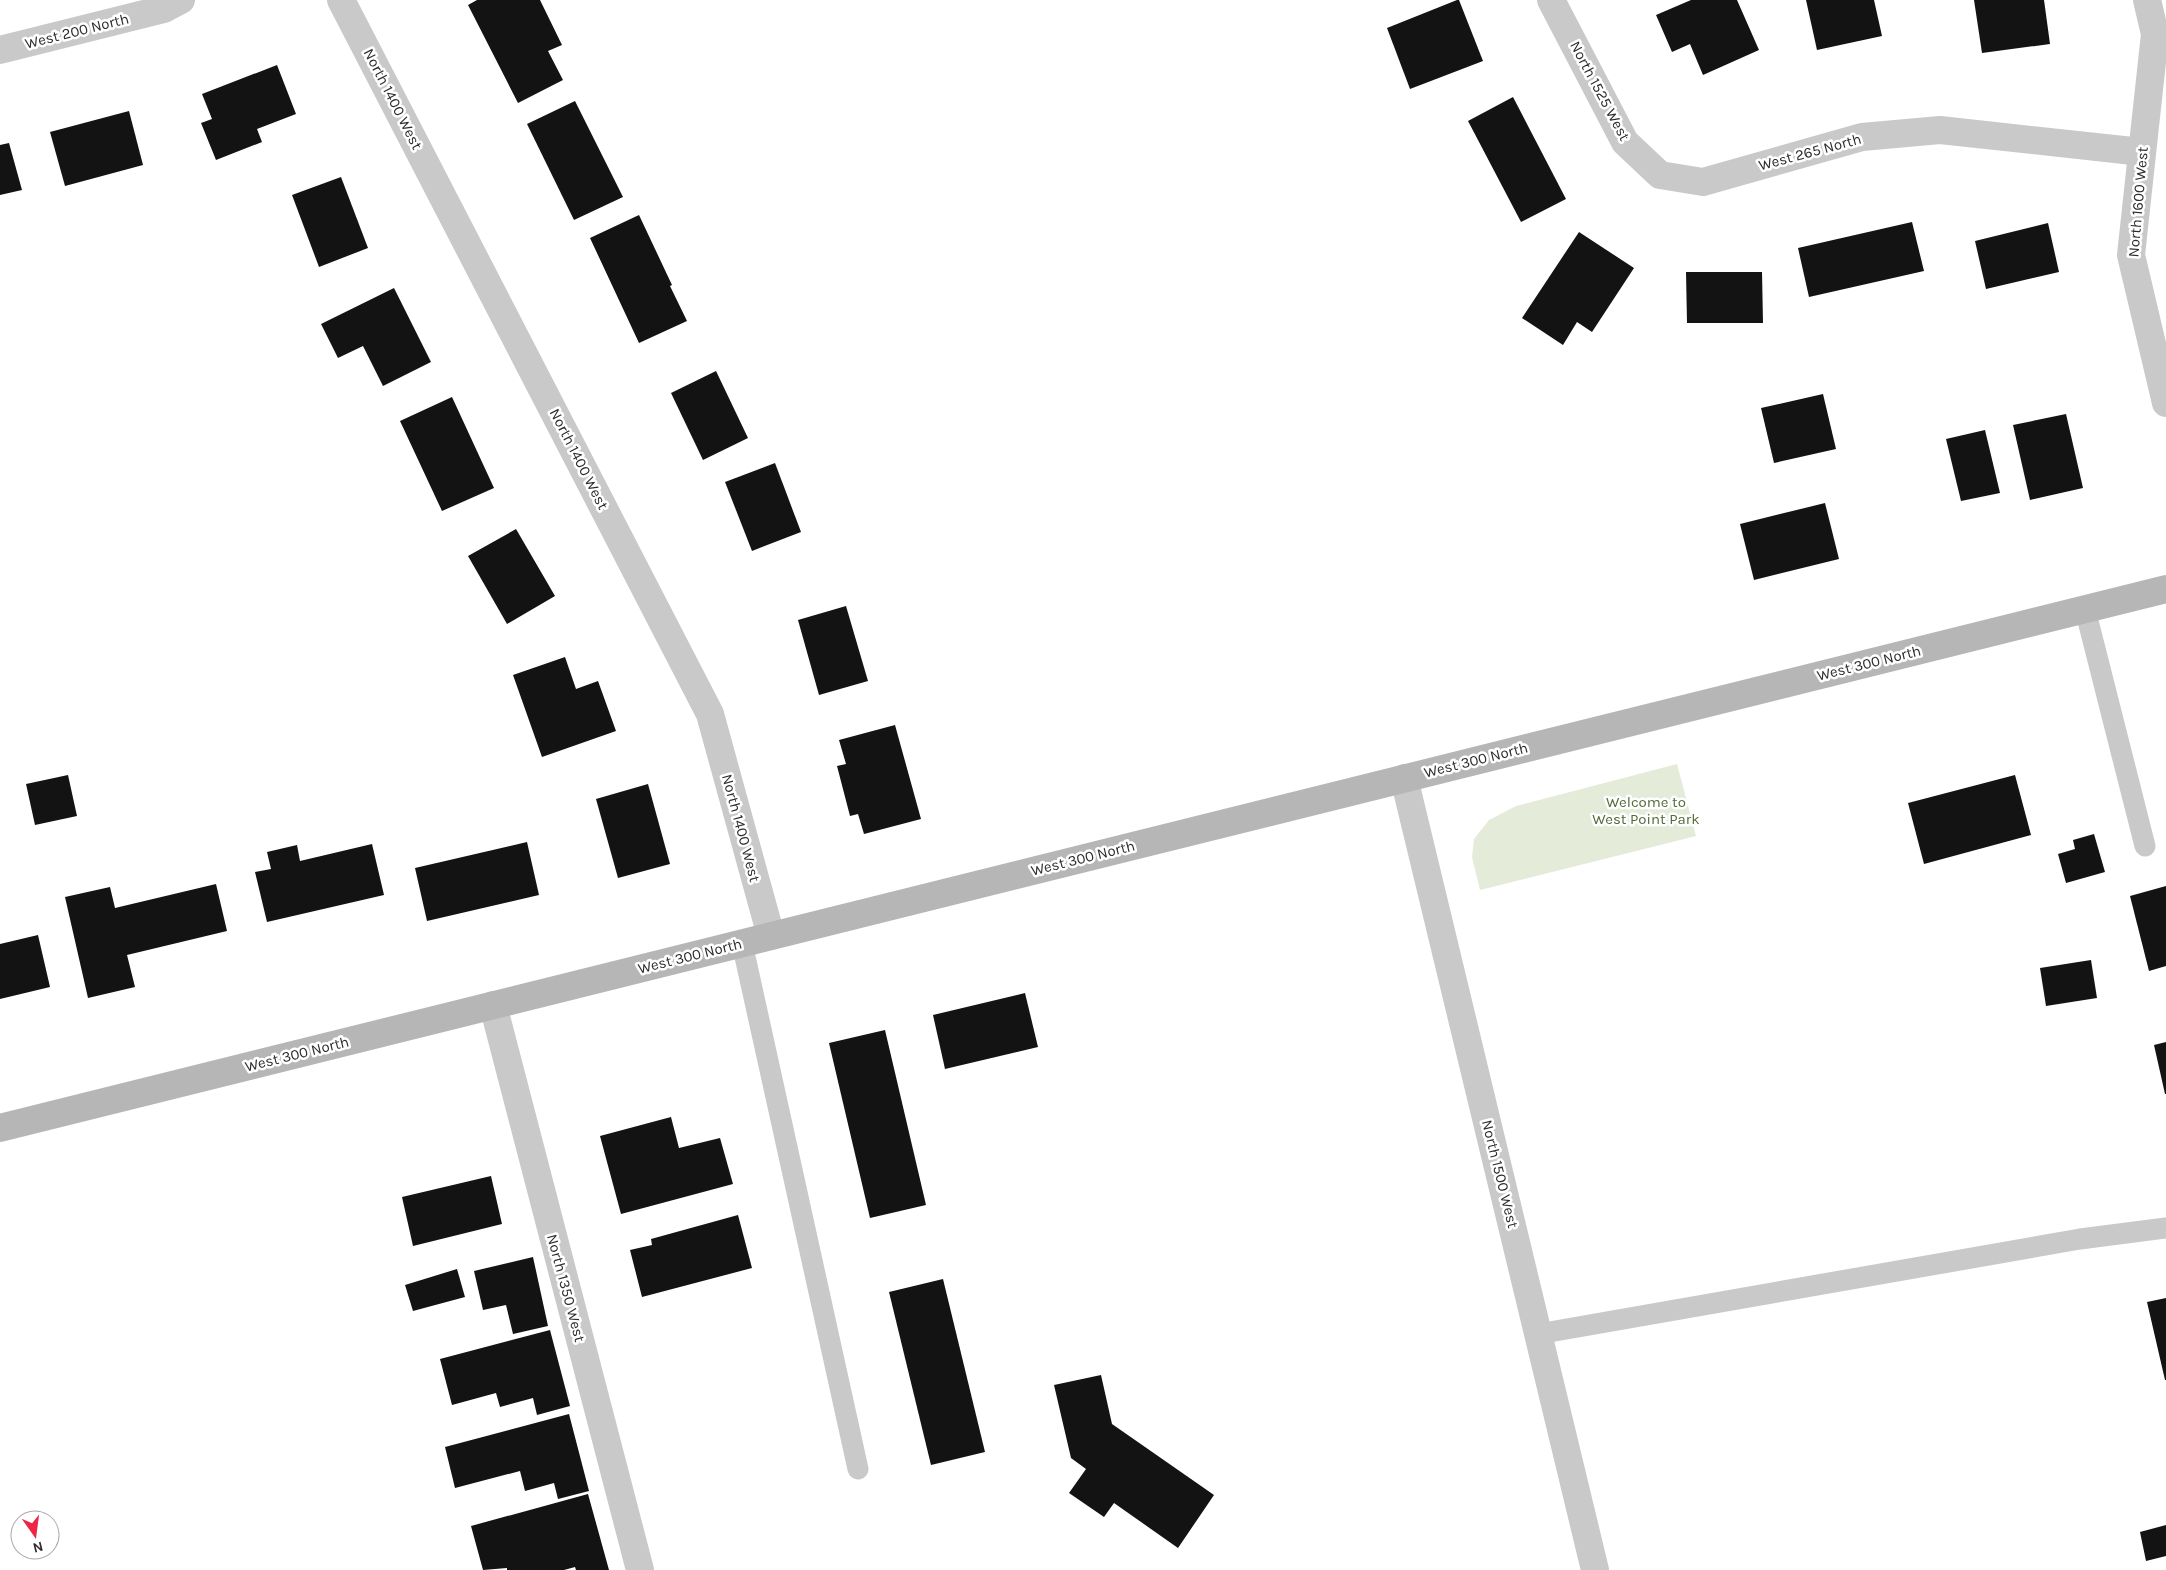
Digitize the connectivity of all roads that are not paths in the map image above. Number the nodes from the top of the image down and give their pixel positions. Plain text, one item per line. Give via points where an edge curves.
1 (181, 0) edge
2 (341, 0) edge
3 (1551, 0) edge
4 (2147, 0) edge
5 (0, 50) edge
6 (2142, 152) junction
7 (1660, 175) joint
8 (2166, 403) edge
9 (2166, 589) edge
10 (2085, 609) junction
11 (1404, 778) junction
12 (2145, 846) dead end
13 (771, 936) junction
14 (742, 943) junction
15 (493, 1005) junction
16 (0, 1128) edge
17 (2166, 1228) edge
18 (1538, 1334) junction
19 (858, 1469) dead end
20 (640, 1570) edge
21 (1596, 1570) edge

1 - 5 street, West 200 North via 164,9
2 - 13 street, North 1400 West via 710,714
3 - 7 street, North 1525 West via 1626,142
4 - 6 street, North 1600 West via 2155,34
6 - 7 street, West 265 North via 1940,130 1862,137 1703,182
6 - 8 street, North 1600 West via 2131,255
9 - 10 main road, West 300 North
10 - 11 main road, West 300 North
10 - 12 lane
11 - 13 main road, West 300 North
11 - 18 street, North 1500 West
13 - 14 main road, West 300 North
14 - 15 main road, West 300 North
14 - 19 lane
15 - 16 main road, West 300 North
15 - 20 street, North 1350 West
17 - 18 lane via 2080,1239
18 - 21 street, North 1500 West

